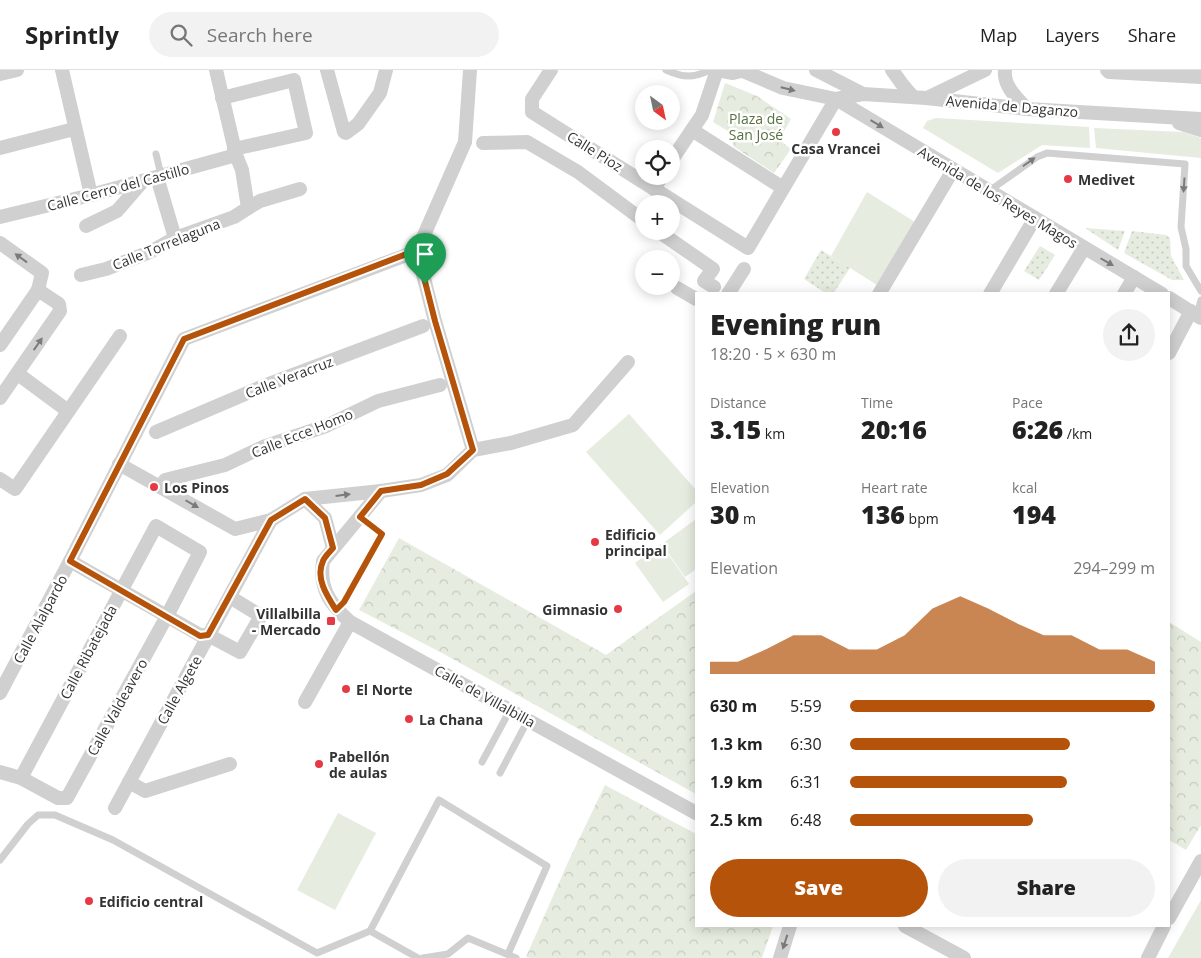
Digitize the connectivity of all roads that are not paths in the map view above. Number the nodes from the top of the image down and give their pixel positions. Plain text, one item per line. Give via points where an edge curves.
1 (17, 70) edge
2 (62, 70) edge
3 (216, 70) edge
4 (327, 70) edge
5 (386, 70) edge
6 (470, 70) edge
7 (551, 70) edge
8 (666, 70) edge
9 (710, 70) edge
10 (717, 70) edge
11 (816, 70) edge
12 (892, 70) edge
13 (985, 70) edge
14 (1005, 70) edge
15 (1107, 70) edge
16 (744, 71) edge
17 (0, 74) edge
18 (1201, 76) edge
19 (863, 94) junction
20 (222, 98) junction
21 (919, 98) junction
22 (836, 99) junction
23 (1027, 109) junction
24 (1161, 117) junction
25 (1201, 119) edge
26 (74, 129) junction
27 (692, 130) junction
28 (1201, 130) edge
29 (483, 143) dead end
30 (0, 148) edge
31 (680, 148) edge
32 (235, 152) junction
33 (156, 154) dead end
34 (953, 170) junction
35 (159, 176) junction
36 (143, 180) junction
37 (656, 185) edge
38 (654, 188) junction
39 (783, 188) junction
40 (300, 189) dead end
41 (989, 191) junction
42 (91, 195) junction
43 (248, 208) junction
44 (635, 214) edge
45 (0, 217) edge
46 (1035, 218) junction
47 (86, 226) dead end
48 (175, 238) junction
49 (671, 240) edge
50 (0, 243) edge
51 (1084, 248) junction
52 (417, 250) junction
53 (744, 269) dead end
54 (81, 274) dead end
55 (1134, 277) junction
56 (714, 287) dead end
57 (38, 290) junction
58 (680, 290) edge
59 (1201, 291) edge
60 (729, 292) edge
61 (881, 292) edge
62 (991, 292) edge
63 (1057, 292) edge
64 (1125, 292) edge
65 (1159, 292) edge
66 (695, 298) edge
67 (1170, 299) edge
68 (1201, 300) edge
69 (1196, 315) edge
70 (423, 326) dead end
71 (120, 336) dead end
72 (0, 345) edge
73 (1170, 352) edge
74 (628, 362) dead end
75 (18, 374) junction
76 (440, 385) dead end
77 (0, 398) edge
78 (68, 411) junction
79 (156, 432) dead end
80 (473, 450) junction
81 (119, 464) junction
82 (0, 479) edge
83 (165, 480) dead end
84 (381, 491) junction
85 (305, 499) junction
86 (360, 517) junction
87 (271, 520) junction
88 (156, 526) joint
89 (333, 548) junction
90 (70, 561) junction
91 (121, 590) junction
92 (230, 597) junction
93 (336, 610) junction
94 (167, 616) junction
95 (350, 622) junction
96 (208, 635) junction
97 (0, 693) edge
98 (305, 702) dead end
99 (510, 710) junction
100 (528, 720) junction
101 (482, 762) dead end
102 (230, 764) dead end
103 (0, 772) edge
104 (500, 772) dead end
105 (21, 778) junction
106 (129, 782) junction
107 (115, 808) dead end
108 (695, 812) edge
109 (0, 860) edge
110 (1201, 861) edge
111 (1170, 916) edge
112 (790, 927) edge
113 (907, 927) edge
114 (1164, 927) edge
115 (370, 931) junction
116 (508, 954) junction
117 (418, 958) edge
118 (423, 958) edge
119 (516, 958) edge
120 (780, 958) edge
121 (964, 958) edge
122 (1148, 958) edge

1 - 17 street
2 - 26 street
3 - 20 street
4 - 5 street via 346,133 358,124 380,93
6 - 52 street via 466,142
7 - 38 street, Calle Pioz via 532,99 532,112
8 - 9 lane via 686,77 699,76
10 - 16 street
10 - 27 street via 702,115
11 - 19 street, Avenida de Daganzo
12 - 21 street via 902,84
13 - 21 street
14 - 23 street via 1009,88
15 - 18 street
16 -> 22 street, Avenida de Daganzo via 783,88
19 - 21 street, Avenida de Daganzo
19 - 22 street, Avenida de Daganzo
20 - 32 street
20 - 32 street, Calle Cerro del Castillo via 294,80 306,133
21 - 23 street, Avenida de Daganzo
22 -> 34 street, Avenida de los Reyes Magos
22 - 39 street
23 - 24 street, Avenida de Daganzo
24 - 25 street, Avenida de Daganzo
24 - 28 street, Avenida de Daganzo
26 - 30 street
26 - 42 street
27 - 31 street
27 - 39 street
29 - 44 street via 528,142 578,172
32 - 35 street, Calle Cerro del Castillo
32 - 43 street via 242,170
33 - 35 lane
34 - 41 street, Avenida de los Reyes Magos
34 - 61 street
35 - 36 street, Calle Cerro del Castillo
35 - 48 street
36 - 42 street, Calle Cerro del Castillo
36 - 47 street via 117,210
37 - 38 street
38 - 39 street, Calle Pioz via 748,248
40 - 43 street, Calle Torrelaguna
41 - 46 street, Avenida de los Reyes Magos
41 -> 59 lane via 1047,153 1185,164 1181,227 1186,266
42 - 45 street, Calle Cerro del Castillo
43 - 48 street, Calle Torrelaguna via 234,217
46 - 51 street, Avenida de los Reyes Magos
46 - 62 street
48 - 54 street, Calle Torrelaguna via 106,269
49 - 56 street via 712,269 704,281
57 -> 50 street via 42,273
51 -> 55 street, Avenida de los Reyes Magos
51 - 63 street
52 - 80 street
52 - 81 street, Calle Alalpardo via 184,339
53 - 60 street
55 - 64 street
55 - 65 street, Avenida de los Reyes Magos
57 - 72 street
75 -> 57 street via 60,311 58,304
58 - 66 street
67 - 69 street
68 - 69 lane
69 - 73 street
70 - 79 street, Calle Veracruz via 266,385
71 - 78 street
74 - 80 street via 573,425
75 - 77 street
75 - 78 street
76 - 83 street, Calle Ecce Homo via 378,401 326,426 264,447 225,465
78 - 82 street via 15,489
80 - 84 street via 447,474 421,485
81 -> 87 street via 235,529
81 - 90 street, Calle Alalpardo
85 -> 84 street
84 - 86 street, Calle de Villalbilla
85 - 87 street
85 - 89 street via 325,518
86 - 89 street, Calle de Villalbilla
86 - 93 lane via 382,534 346,601
87 - 92 street, Calle Algete
88 - 91 street, Calle Ribatejada
88 - 94 street, Calle Valdeavero via 200,552
89 - 93 street, Calle de Villalbilla via 322,561 321,576 325,592
90 - 91 street
90 - 97 street, Calle Alalpardo
91 - 94 street
91 - 105 street, Calle Ribatejada
92 - 96 street, Calle Algete
92 - 96 street via 261,616 240,652
93 - 95 street, Calle de Villalbilla
94 - 96 street via 200,636
94 - 105 street, Calle Valdeavero via 67,798 58,798
95 - 98 street
95 - 99 street, Calle de Villalbilla
96 - 106 street, Calle Algete
99 - 100 street, Calle de Villalbilla
99 - 101 lane
100 - 104 lane
100 - 108 street, Calle de Villalbilla
102 - 106 street via 145,791
103 - 105 street, Calle Valdeavero
106 - 107 street, Calle Algete
109 - 115 lane via 28,824 38,816 55,815 113,840 317,953
110 - 111 street
112 -> 120 street
113 - 121 street
114 - 122 street
115 - 116 lane via 439,800 547,866
115 - 117 lane
116 - 118 lane via 468,938 448,954
116 - 119 lane

